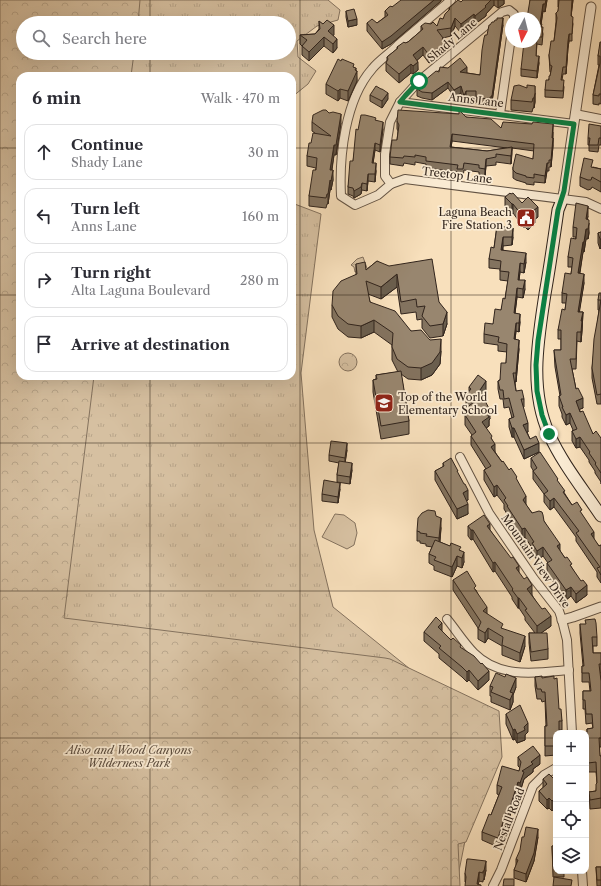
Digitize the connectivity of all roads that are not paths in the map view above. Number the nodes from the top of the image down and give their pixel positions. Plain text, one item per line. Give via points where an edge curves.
1 (451, 0) edge
2 (590, 3) edge
3 (511, 12) edge
4 (509, 48) edge
5 (400, 102) junction
6 (500, 114) junction
7 (575, 114) junction
8 (601, 119) edge
9 (574, 124) junction
10 (391, 184) junction
11 (562, 200) junction
12 (601, 209) edge
13 (460, 457) dead end
14 (601, 516) edge
15 (601, 607) edge
16 (447, 619) dead end
17 (562, 620) junction
18 (569, 670) junction
19 (572, 730) edge
20 (553, 770) edge
21 (582, 874) edge
22 (493, 886) edge
23 (583, 886) edge

1 - 10 street, Treetop Lane via 373,68 358,90 351,111 341,154 341,196 355,205 378,195
2 - 7 street
3 - 5 street, Shady Lane via 502,12 419,81
4 - 6 street
5 - 6 street, Anns Lane
5 - 10 street, Shady Lane via 390,122 385,154 385,176
6 - 9 street, Anns Lane
7 - 8 street
7 - 9 street
9 - 11 street
10 - 11 street, Treetop Lane via 405,179
11 - 12 street, Treetop Lane via 586,202
11 - 14 main road via 558,210 538,341 537,391 549,434
13 - 17 street, Mountain View Drive via 489,513 559,612
15 - 17 street
16 - 18 street via 474,653 486,663 517,673
17 - 18 street, Mountain View Drive via 567,640
18 - 19 street, Mountain View Drive
20 - 22 street, Nestall Road via 533,786
21 - 23 street

